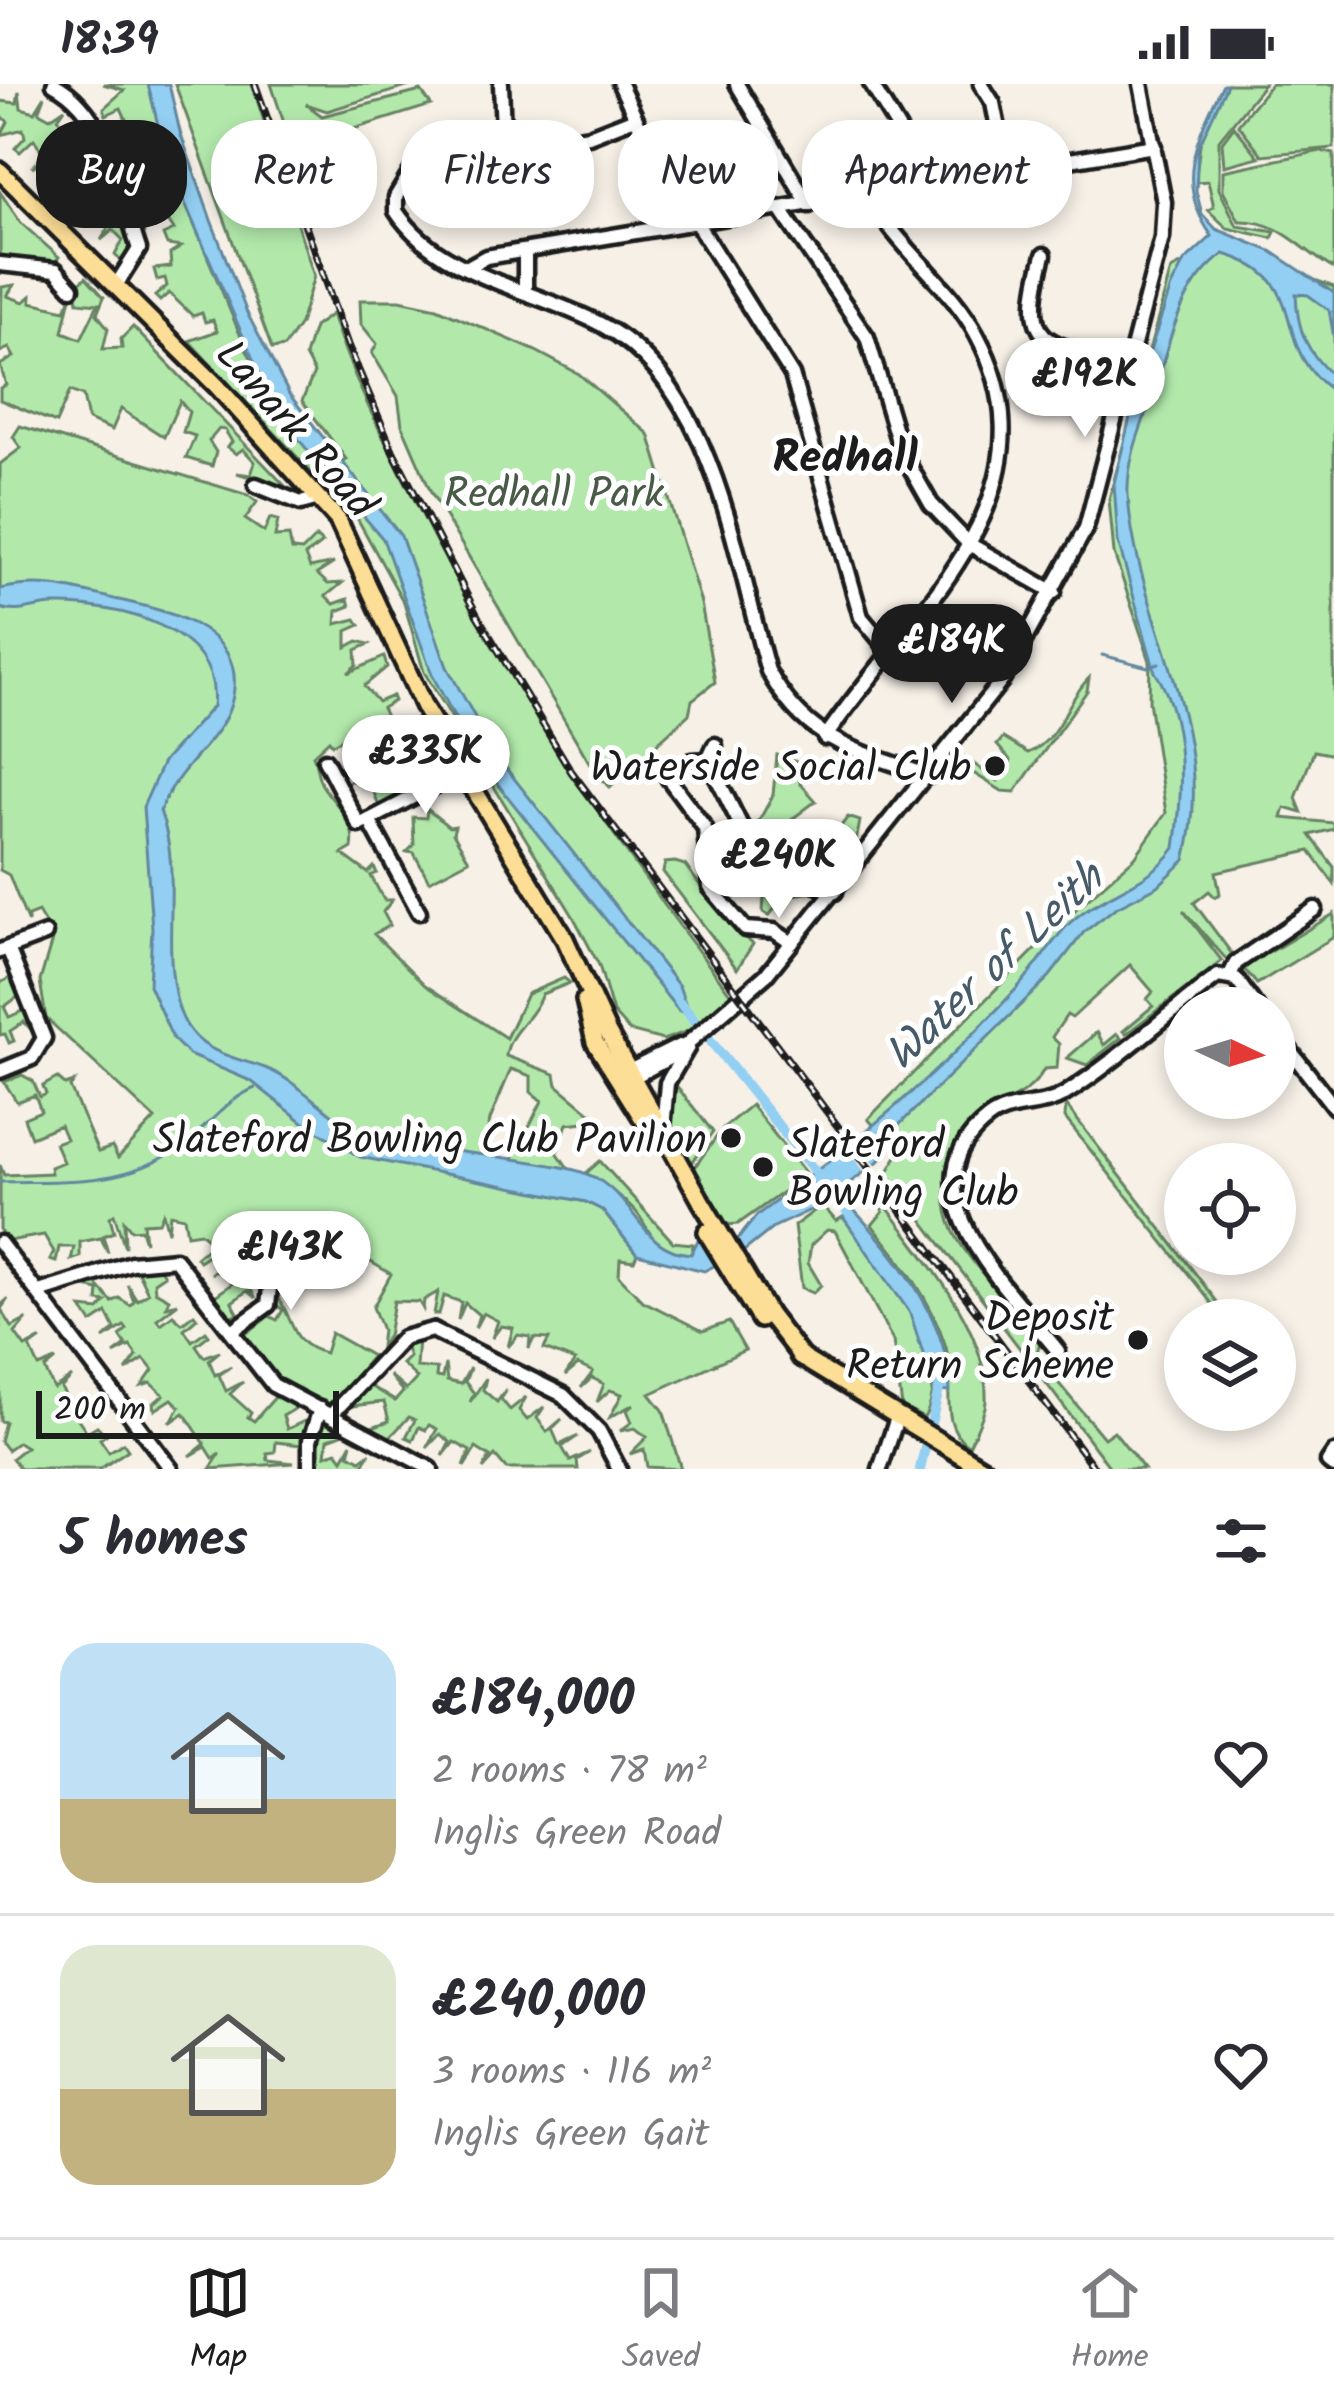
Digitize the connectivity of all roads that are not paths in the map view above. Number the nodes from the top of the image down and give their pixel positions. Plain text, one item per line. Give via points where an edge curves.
1 (54, 84) edge
2 (501, 84) edge
3 (620, 84) edge
4 (737, 84) edge
5 (871, 84) edge
6 (982, 84) edge
7 (1141, 84) edge
8 (635, 118) joint
9 (504, 120) edge
10 (893, 120) edge
11 (996, 120) edge
12 (594, 134) edge
13 (1154, 146) junction
14 (1072, 161) edge
15 (0, 171) edge
16 (401, 189) edge
17 (802, 193) edge
18 (802, 206) edge
19 (778, 209) edge
20 (781, 209) junction
21 (401, 218) edge
22 (411, 228) edge
23 (662, 228) edge
24 (693, 228) edge
25 (895, 228) edge
26 (525, 253) junction
27 (1037, 261) dead end
28 (0, 264) edge
29 (468, 267) junction
30 (116, 287) junction
31 (72, 288) dead end
32 (525, 292) junction
33 (1129, 365) junction
34 (256, 485) dead end
35 (320, 498) junction
36 (969, 544) junction
37 (1054, 592) junction
38 (892, 654) junction
39 (825, 738) junction
40 (715, 745) dead end
41 (325, 760) dead end
42 (708, 760) junction
43 (692, 761) dead end
44 (461, 772) junction
45 (928, 776) junction
46 (668, 778) dead end
47 (369, 820) junction
48 (835, 892) junction
49 (1315, 909) dead end
50 (418, 912) dead end
51 (45, 934) dead end
52 (792, 943) junction
53 (4, 949) edge
54 (1229, 975) junction
55 (1239, 987) edge
56 (691, 1041) junction
57 (1296, 1058) edge
58 (0, 1071) edge
59 (627, 1079) junction
60 (1334, 1107) edge
61 (663, 1132) junction
62 (712, 1229) junction
63 (3, 1250) edge
64 (258, 1268) dead end
65 (42, 1291) junction
66 (232, 1331) junction
67 (1058, 1351) dead end
68 (325, 1412) junction
69 (897, 1418) junction
70 (1334, 1453) edge
71 (1334, 1467) edge
72 (171, 1469) edge
73 (310, 1469) edge
74 (430, 1469) edge
75 (619, 1469) edge
76 (880, 1469) edge
77 (984, 1469) edge

1 - 30 street via 96,124 139,249
2 - 9 street
3 - 8 street
4 - 17 street
5 - 10 street
6 - 11 street
7 - 13 street
8 - 12 street
13 - 14 street
13 - 33 street via 1162,238
15 - 30 main road, Lanark Road
16 - 21 street
18 - 20 street
19 - 20 street
20 - 36 street via 867,337 916,478
22 - 29 street
23 - 26 street
24 - 38 street via 792,375 861,617
25 - 36 street via 968,320 987,356 1001,416 993,494
26 - 29 street
26 - 32 street
27 - 33 street via 1032,310 1040,333
28 - 31 street via 59,266
29 - 32 street
30 - 35 main road, Lanark Road
32 - 39 street via 629,342 682,403 709,464 768,671 794,712
33 - 37 street via 1086,527
34 - 35 street via 301,503
35 - 44 main road, Lanark Road via 355,549
36 - 37 street
36 - 38 street
37 - 45 street via 1003,680
38 - 39 street
39 - 45 street
40 - 42 street
41 - 47 street via 359,825
42 - 43 street
42 - 48 street via 763,860
44 - 47 street
44 - 59 main road, Lanark Road via 578,968
45 - 48 street
46 - 52 street via 704,828 710,887 745,929 774,931
47 - 50 street
48 - 52 street
49 - 54 street
51 - 53 street
52 - 56 street
53 - 58 street via 44,1043 32,1058
54 - 55 street
54 - 67 street via 1063,1096 989,1118 961,1153 954,1189 964,1232
56 - 59 street
56 - 61 street via 667,1084
57 - 60 street
59 - 61 main road, Lanark Road
59 - 62 main road, Lanark Road
61 - 62 main road, Lanark Road
62 - 69 main road, Lanark Road via 803,1359
63 - 65 street
64 - 66 street via 270,1288 268,1305
65 - 66 street via 170,1258
65 - 72 street
66 - 68 street via 268,1381
68 - 73 street via 310,1440
68 - 74 street
68 - 75 street via 403,1337 441,1332 563,1395 599,1431
69 - 76 street
69 - 77 main road, Lanark Road
70 - 71 street

